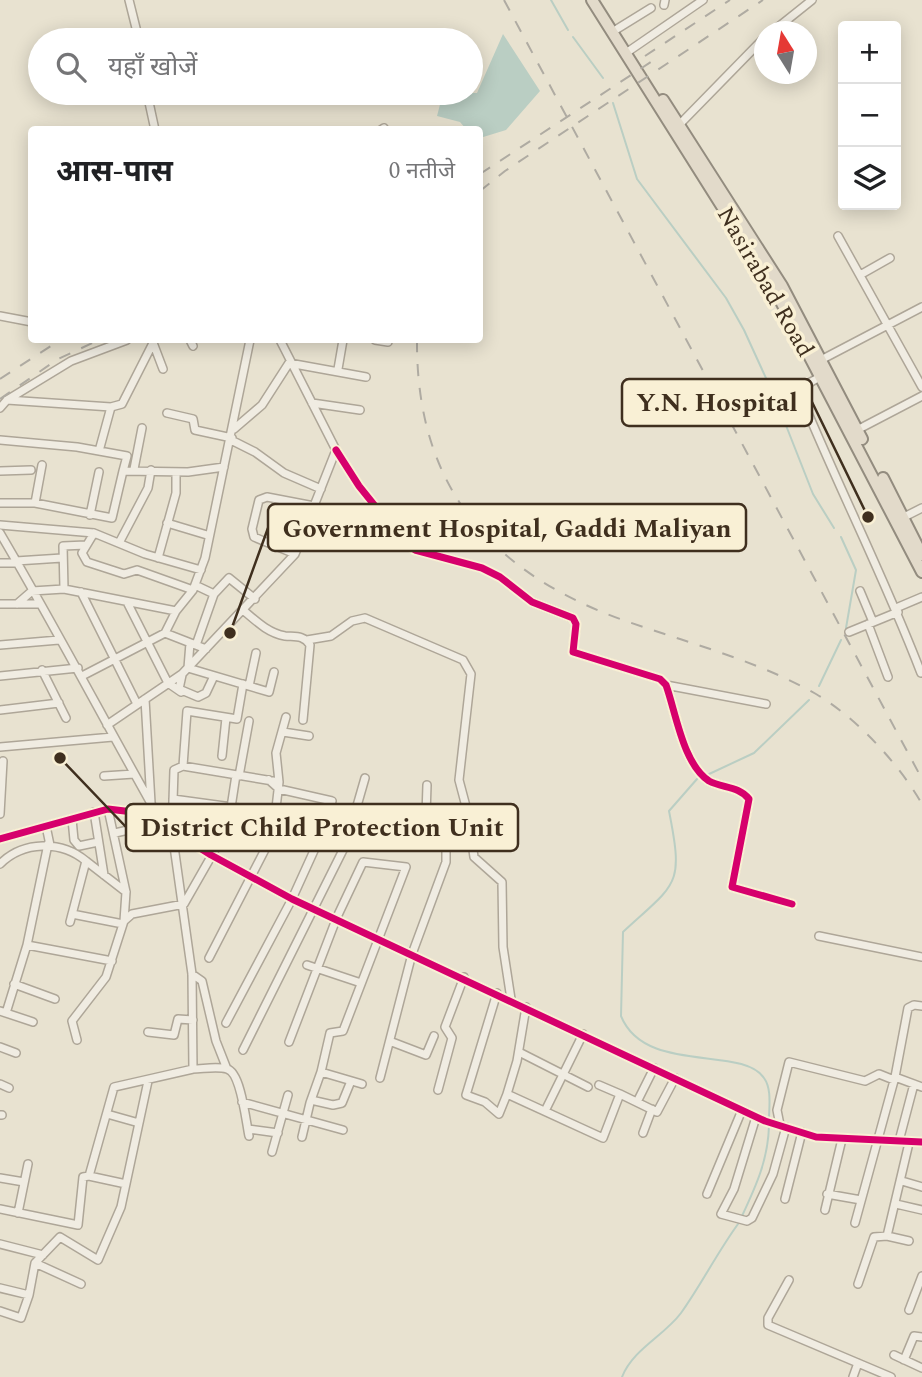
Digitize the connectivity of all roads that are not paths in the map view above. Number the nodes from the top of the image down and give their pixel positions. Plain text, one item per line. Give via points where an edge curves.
1 (129, 0) edge
2 (592, 0) edge
3 (600, 0) edge
4 (703, 0) edge
5 (812, 0) edge
6 (651, 8) dead end
7 (786, 21) edge
8 (136, 28) edge
9 (617, 29) junction
10 (754, 49) edge
11 (627, 51) junction
12 (150, 105) edge
13 (154, 126) edge
14 (676, 127) junction
15 (838, 236) dead end
16 (890, 258) dead end
17 (860, 275) junction
18 (922, 307) edge
19 (0, 316) edge
20 (28, 322) edge
21 (888, 325) junction
22 (119, 343) edge
23 (151, 343) edge
24 (153, 343) edge
25 (249, 343) edge
26 (280, 343) edge
27 (342, 343) edge
28 (817, 362) junction
29 (289, 363) junction
30 (163, 369) dead end
31 (338, 369) junction
32 (366, 377) dead end
33 (820, 377) junction
34 (922, 387) edge
35 (922, 396) edge
36 (7, 400) junction
37 (312, 403) junction
38 (111, 407) junction
39 (0, 408) edge
40 (360, 410) dead end
41 (167, 413) dead end
42 (142, 428) dead end
43 (234, 429) junction
44 (857, 430) junction
45 (231, 439) junction
46 (0, 440) edge
47 (335, 450) junction
48 (99, 451) junction
49 (42, 465) dead end
50 (224, 467) junction
51 (31, 470) dead end
52 (134, 470) junction
53 (151, 470) junction
54 (0, 471) edge
55 (99, 471) dead end
56 (122, 471) junction
57 (176, 471) junction
58 (321, 489) junction
59 (0, 503) edge
60 (35, 503) junction
61 (314, 506) junction
62 (922, 508) edge
63 (90, 514) junction
64 (904, 517) junction
65 (167, 523) junction
66 (0, 525) edge
67 (0, 533) edge
68 (94, 533) junction
69 (208, 535) junction
70 (119, 543) junction
71 (86, 545) junction
72 (295, 554) junction
73 (922, 555) edge
74 (62, 558) junction
75 (158, 558) junction
76 (17, 562) junction
77 (0, 563) edge
78 (201, 570) junction
79 (922, 572) edge
80 (194, 587) junction
81 (64, 589) junction
82 (32, 591) junction
83 (860, 591) dead end
84 (81, 592) junction
85 (214, 594) junction
86 (922, 597) edge
87 (255, 599) junction
88 (0, 604) edge
89 (17, 604) junction
90 (39, 604) junction
91 (128, 604) junction
92 (243, 610) junction
93 (897, 610) junction
94 (176, 611) junction
95 (871, 623) junction
96 (165, 632) junction
97 (849, 632) dead end
98 (59, 640) junction
99 (307, 640) junction
100 (147, 642) junction
101 (193, 644) junction
102 (0, 645) edge
103 (206, 649) junction
104 (256, 653) dead end
105 (115, 659) junction
106 (42, 670) junction
107 (185, 671) junction
108 (80, 672) junction
109 (274, 672) dead end
110 (921, 673) edge
111 (0, 676) edge
112 (214, 676) junction
113 (888, 677) dead end
114 (168, 683) junction
115 (246, 685) junction
116 (666, 685) junction
117 (181, 692) junction
118 (191, 695) junction
119 (145, 699) junction
120 (59, 703) junction
121 (137, 704) junction
122 (766, 704) dead end
123 (0, 710) edge
124 (187, 711) junction
125 (286, 717) dead end
126 (66, 718) dead end
127 (226, 718) junction
128 (303, 720) dead end
129 (249, 721) dead end
130 (107, 725) junction
131 (283, 732) junction
132 (309, 736) dead end
133 (113, 737) junction
134 (0, 747) edge
135 (222, 756) dead end
136 (3, 761) dead end
137 (183, 766) junction
138 (134, 774) junction
139 (104, 776) dead end
140 (237, 776) junction
141 (365, 778) dead end
142 (279, 785) junction
143 (427, 785) dead end
144 (173, 799) junction
145 (151, 803) junction
146 (231, 807) junction
147 (107, 809) junction
148 (133, 812) junction
149 (94, 813) junction
150 (275, 813) junction
151 (0, 814) edge
152 (468, 814) junction
153 (329, 815) junction
154 (411, 815) dead end
155 (426, 815) junction
156 (446, 815) junction
157 (353, 818) junction
158 (72, 819) junction
159 (162, 824) junction
160 (46, 826) junction
161 (138, 828) junction
162 (172, 832) junction
163 (115, 833) junction
164 (0, 839) edge
165 (99, 842) junction
166 (49, 844) junction
167 (140, 846) dead end
168 (211, 855) junction
169 (86, 861) junction
170 (0, 863) edge
171 (104, 875) junction
172 (250, 876) junction
173 (126, 892) junction
174 (292, 898) junction
175 (184, 904) junction
176 (792, 904) dead end
177 (313, 907) junction
178 (337, 917) junction
179 (124, 923) junction
180 (819, 936) dead end
181 (378, 937) junction
182 (27, 944) junction
183 (412, 954) junction
184 (922, 957) edge
185 (209, 958) dead end
186 (111, 961) junction
187 (307, 965) dead end
188 (318, 968) junction
189 (192, 974) junction
190 (464, 977) junction
191 (14, 984) junction
192 (361, 984) junction
193 (497, 993) junction
194 (55, 999) dead end
195 (511, 999) junction
196 (922, 1006) edge
197 (526, 1007) junction
198 (3, 1012) edge
199 (193, 1020) junction
200 (33, 1022) dead end
201 (226, 1023) dead end
202 (148, 1032) dead end
203 (583, 1034) junction
204 (433, 1036) dead end
205 (77, 1040) dead end
206 (289, 1042) dead end
207 (392, 1042) junction
208 (0, 1047) edge
209 (243, 1050) dead end
210 (519, 1052) junction
211 (16, 1053) dead end
212 (654, 1068) junction
213 (193, 1069) junction
214 (227, 1069) junction
215 (321, 1072) junction
216 (562, 1073) junction
217 (380, 1077) dead end
218 (675, 1078) junction
219 (894, 1078) junction
220 (148, 1081) junction
221 (351, 1081) junction
222 (0, 1084) edge
223 (362, 1084) dead end
224 (599, 1085) dead end
225 (918, 1086) edge
226 (588, 1087) dead end
227 (9, 1088) dead end
228 (438, 1090) dead end
229 (507, 1094) junction
230 (620, 1094) junction
231 (288, 1096) dead end
232 (311, 1100) junction
233 (242, 1102) junction
234 (637, 1102) junction
235 (652, 1109) junction
236 (742, 1110) junction
237 (545, 1111) junction
238 (283, 1113) junction
239 (107, 1114) junction
240 (756, 1116) junction
241 (306, 1119) junction
242 (139, 1124) junction
243 (780, 1125) junction
244 (343, 1130) dead end
245 (802, 1132) junction
246 (278, 1133) junction
247 (643, 1133) dead end
248 (303, 1137) dead end
249 (842, 1139) junction
250 (877, 1140) junction
251 (899, 1140) junction
252 (922, 1142) edge
253 (909, 1143) junction
254 (272, 1152) dead end
255 (28, 1164) dead end
256 (89, 1176) junction
257 (0, 1178) edge
258 (902, 1181) junction
259 (24, 1182) junction
260 (126, 1184) junction
261 (922, 1187) edge
262 (707, 1194) dead end
263 (827, 1194) junction
264 (785, 1199) dead end
265 (861, 1200) junction
266 (896, 1204) junction
267 (0, 1209) edge
268 (825, 1210) dead end
269 (922, 1210) edge
270 (18, 1213) junction
271 (855, 1223) dead end
272 (887, 1236) junction
273 (909, 1241) dead end
274 (0, 1244) edge
275 (43, 1255) junction
276 (35, 1263) junction
277 (922, 1276) edge
278 (789, 1280) dead end
279 (80, 1284) dead end
280 (858, 1284) dead end
281 (0, 1287) edge
282 (29, 1295) junction
283 (909, 1310) dead end
284 (0, 1311) edge
285 (922, 1337) edge
286 (894, 1355) dead end
287 (905, 1360) junction
288 (858, 1363) junction
289 (922, 1368) edge
290 (879, 1374) edge
291 (853, 1377) edge
292 (891, 1377) edge

1 - 8 street
2 - 11 highway, Nasirabad Road
3 - 9 highway, Nasirabad Road
4 - 11 street
5 - 7 street
6 - 9 street
9 - 11 highway, Nasirabad Road
10 - 14 street
11 - 14 highway, Nasirabad Road
12 - 13 street
14 - 28 highway, Nasirabad Road via 782,286
15 - 17 street
16 - 17 street
17 - 21 street
18 - 21 street
19 - 20 street
21 - 28 street
21 - 34 street
22 - 36 street via 71,361
23 - 38 street via 122,404
24 - 30 street
25 - 43 street
26 - 29 street
27 - 31 street
28 - 33 highway, Nasirabad Road
28 - 44 highway, Nasirabad Road
29 - 31 street
29 - 37 street
29 - 43 street via 262,405
31 - 32 street
33 - 79 highway, Nasirabad Road
33 - 93 street via 798,389 838,487
35 - 44 street
36 - 38 street
36 - 39 street
37 - 40 street
37 - 47 street
38 - 48 street
41 - 45 street via 193,419 195,430
42 - 52 street
43 - 45 street
44 - 64 highway, Nasirabad Road
45 - 50 street
45 - 58 street via 284,473
46 - 48 street
47 - 58 street
47 - 116 street via 359,486 415,550 500,577 532,602 573,618 573,652 660,679
48 - 56 street via 127,456
49 - 60 street
50 - 57 street
50 - 69 street
51 - 54 street
52 - 53 street
52 - 56 street
53 - 57 street
53 - 70 street via 148,488
55 - 63 street
56 - 63 street via 112,518
57 - 65 street via 176,493
58 - 61 street
59 - 60 street
60 - 63 street
61 - 72 street
61 - 72 street via 259,499 254,537
62 - 64 street
64 - 73 highway, Nasirabad Road
65 - 69 street
65 - 75 street
66 - 68 street
67 - 76 street
68 - 70 street
68 - 71 street
69 - 78 street
70 - 75 street
71 - 74 street via 65,544
71 - 80 street via 82,556 88,562
72 - 87 street
74 - 76 street
74 - 81 street
75 - 78 street
76 - 77 street
76 - 82 street
78 - 80 street
80 - 85 street
80 - 94 street
81 - 82 street
81 - 84 street
82 - 89 street
82 - 90 street
83 - 95 street
84 - 91 street
84 - 105 street
85 - 87 street via 229,578
85 - 101 street
86 - 93 street
87 - 92 street
88 - 89 street
89 - 90 street
90 - 98 street
91 - 94 street
91 - 100 street
92 - 99 street via 271,631
92 - 103 street
93 - 95 street
93 - 110 street
94 - 96 street
95 - 97 street
95 - 113 street
96 - 100 street
96 - 101 street
98 - 102 street
98 - 108 street
99 - 128 street via 309,678
99 - 152 street via 331,636 365,618 463,660 471,680 458,779
100 - 105 street
100 - 114 street
101 - 103 street
101 - 107 street
103 - 107 street
104 - 115 street
105 - 108 street
105 - 121 street
106 - 108 street
106 - 111 street
106 - 120 street
107 - 112 street
107 - 114 street
107 - 117 street
108 - 130 street
109 - 115 street via 269,692
112 - 115 street
112 - 118 street via 203,696
114 - 117 street
114 - 119 street
115 - 127 street via 237,719
116 - 122 street
116 - 176 street via 681,737 699,769 708,780 749,799 732,887
117 - 118 street
118 - 124 street
119 - 121 street
119 - 145 street
120 - 123 street
120 - 126 street
121 - 130 street
124 - 127 street
124 - 137 street
125 - 131 street
127 - 135 street
129 - 140 street
130 - 133 street
131 - 132 street
131 - 142 street via 276,753
133 - 134 street
133 - 138 street
136 - 151 street
137 - 140 street
137 - 144 street via 172,774
138 - 139 street
138 - 145 street
140 - 142 street
140 - 146 street
141 - 157 street
142 - 150 street
142 - 153 street via 332,801
143 - 155 street
144 - 146 street
144 - 162 street
145 - 159 street
146 - 150 street
146 - 168 street via 228,827
147 - 148 street
147 - 149 street
147 - 163 street
148 - 159 street
148 - 161 street
149 - 158 street
149 - 165 street
150 - 172 street via 273,834
152 - 156 street
152 - 195 street via 474,857 502,882 503,947
153 - 157 street
153 - 174 street
154 - 155 street
155 - 156 street
156 - 183 street via 446,862
157 - 177 street via 346,845
158 - 160 street
158 - 165 street via 79,846
159 - 162 street
160 - 164 street
160 - 166 street
161 - 163 street
161 - 167 street
162 - 168 street
162 - 175 street
163 - 173 street
165 - 171 street
166 - 169 street
166 - 170 street via 26,849
166 - 182 street
168 - 172 street
168 - 175 street
169 - 171 street
169 - 179 street via 71,918
171 - 173 street
172 - 174 street
172 - 185 street
173 - 179 street
174 - 177 street
174 - 201 street
175 - 179 street via 132,914
175 - 189 street
177 - 178 street
177 - 209 street
178 - 181 street
178 - 181 street via 363,863 406,867
178 - 188 street
179 - 186 street
180 - 184 street
181 - 183 street
181 - 192 street
182 - 186 street
182 - 191 street
183 - 190 street
183 - 207 street
186 - 205 street via 106,977 72,1021
187 - 188 street
188 - 192 street
188 - 206 street
189 - 199 street
189 - 214 street via 202,981
190 - 193 street
190 - 228 street via 445,1027 452,1038
191 - 194 street
191 - 198 street
192 - 215 street via 344,1031 330,1033
193 - 195 street
193 - 229 street via 466,1095 499,1114
195 - 197 street
196 - 219 street via 908,1008
197 - 203 street
197 - 210 street
198 - 200 street
199 - 202 street via 178,1019 172,1036
199 - 213 street
203 - 212 street
203 - 216 street
204 - 207 street via 426,1055
207 - 217 street
208 - 211 street
210 - 216 street
210 - 229 street
212 - 218 street
212 - 234 street
213 - 214 street
213 - 220 street
214 - 233 street via 235,1075
215 - 221 street
215 - 232 street
216 - 226 street
216 - 237 street
218 - 235 street via 657,1112
218 - 236 street
219 - 225 street
219 - 243 street via 879,1074 865,1081 789,1062 777,1110
219 - 250 street
220 - 239 street via 114,1087
220 - 242 street
221 - 223 street
221 - 232 street via 342,1103
222 - 227 street
224 - 230 street
225 - 251 street
229 - 237 street
230 - 234 street
230 - 237 street via 603,1138
231 - 238 street
232 - 241 street
233 - 238 street
233 - 246 street via 249,1133
234 - 235 street
235 - 247 street
236 - 240 street
236 - 262 street
238 - 241 street
238 - 246 street
239 - 242 street
239 - 256 street
240 - 243 street
240 - 243 street via 734,1189 721,1214 747,1221 752,1217 773,1174
241 - 244 street
241 - 248 street
242 - 260 street
243 - 245 street
245 - 249 street
245 - 264 street
246 - 254 street
249 - 250 street
249 - 263 street
250 - 251 street
250 - 265 street
251 - 253 street
252 - 253 street
253 - 258 street
255 - 259 street
256 - 260 street
256 - 270 street via 83,1177 78,1225
257 - 259 street
258 - 261 street
258 - 266 street
259 - 270 street
260 - 275 street via 98,1260 60,1237
263 - 265 street
263 - 268 street
265 - 271 street
266 - 269 street
266 - 272 street
267 - 270 street
272 - 273 street
272 - 280 street via 874,1237
274 - 275 street
275 - 276 street
276 - 279 street
276 - 282 street
277 - 283 street
278 - 288 street via 768,1325
281 - 282 street
282 - 284 street via 21,1318
285 - 287 street via 914,1336
286 - 287 street
287 - 289 street
288 - 290 street
288 - 291 street
290 - 292 street

